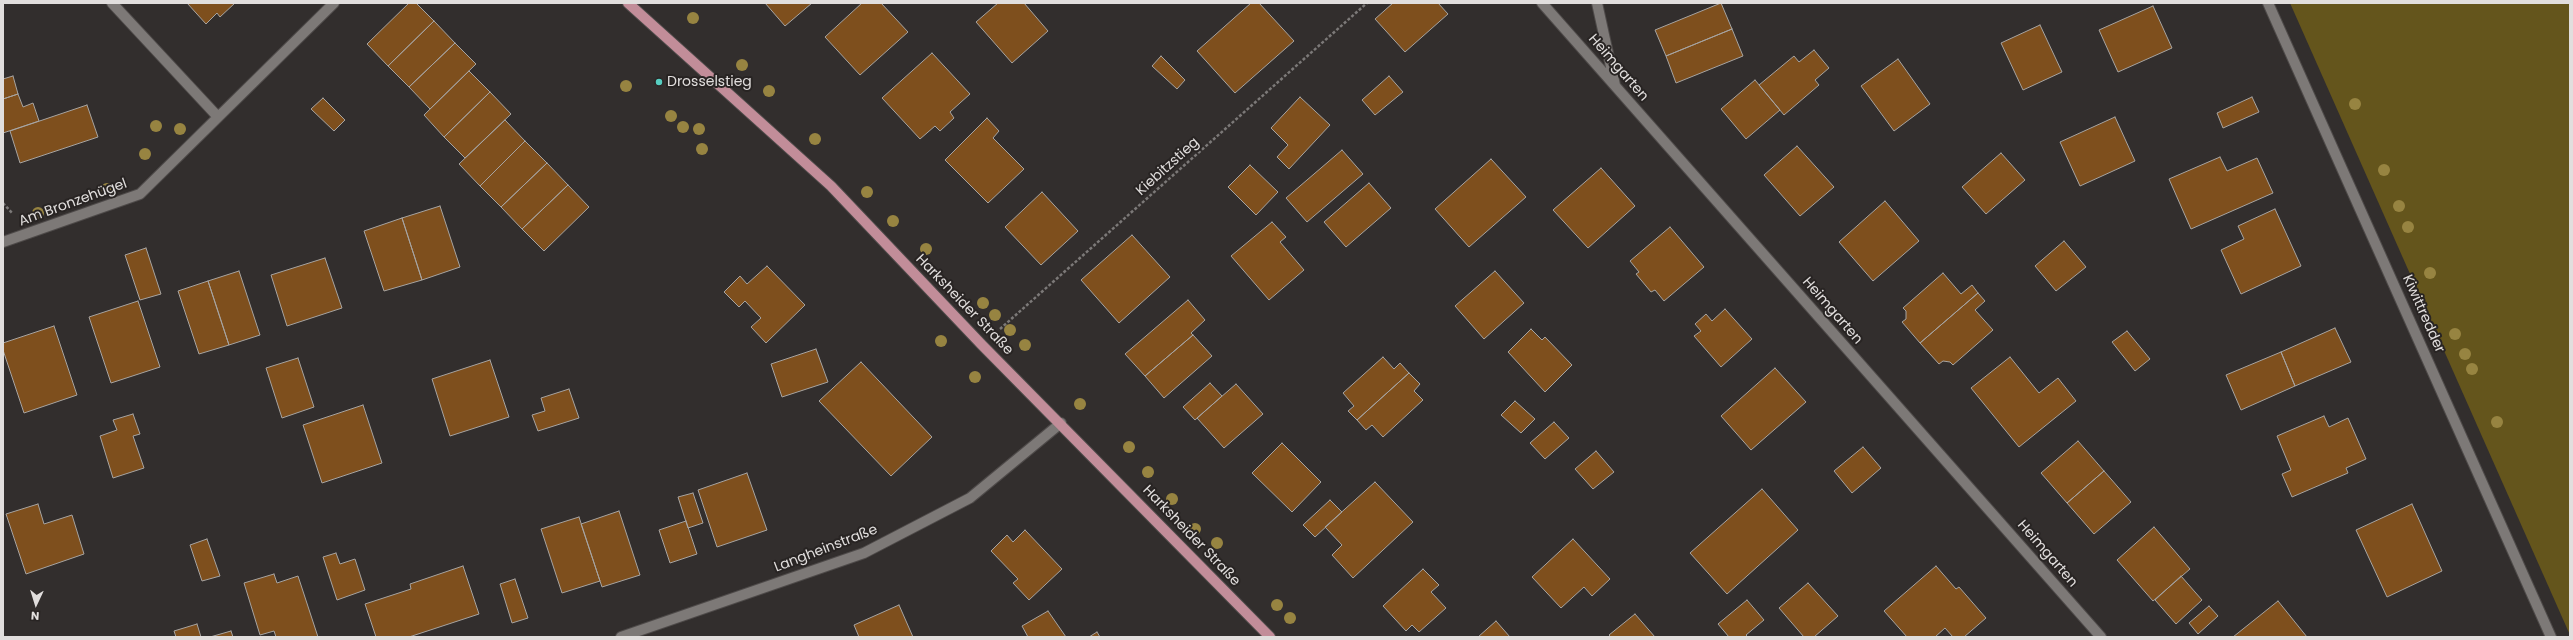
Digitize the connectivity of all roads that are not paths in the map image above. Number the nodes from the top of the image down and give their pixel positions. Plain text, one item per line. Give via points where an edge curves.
1 (112, 3) edge
2 (334, 3) edge
3 (628, 3) edge
4 (1542, 3) edge
5 (1597, 3) edge
6 (2268, 3) edge
7 (1616, 86) junction
8 (218, 117) junction
9 (3, 242) edge
10 (1061, 423) junction
11 (621, 637) edge
12 (1270, 637) edge
13 (2102, 637) edge
14 (2551, 637) edge

1 - 8 street
2 - 8 street, Am Bronzehügel
3 - 10 main road, Harksheider Straße via 831,186 982,345
4 - 7 street, Heimgarten
5 - 7 street
6 - 14 street, Kiwittredder
7 - 13 street, Heimgarten
8 - 9 street, Am Bronzehügel via 140,194
10 - 11 street, Langheinstraße via 970,498 864,552
10 - 12 main road, Harksheider Straße

